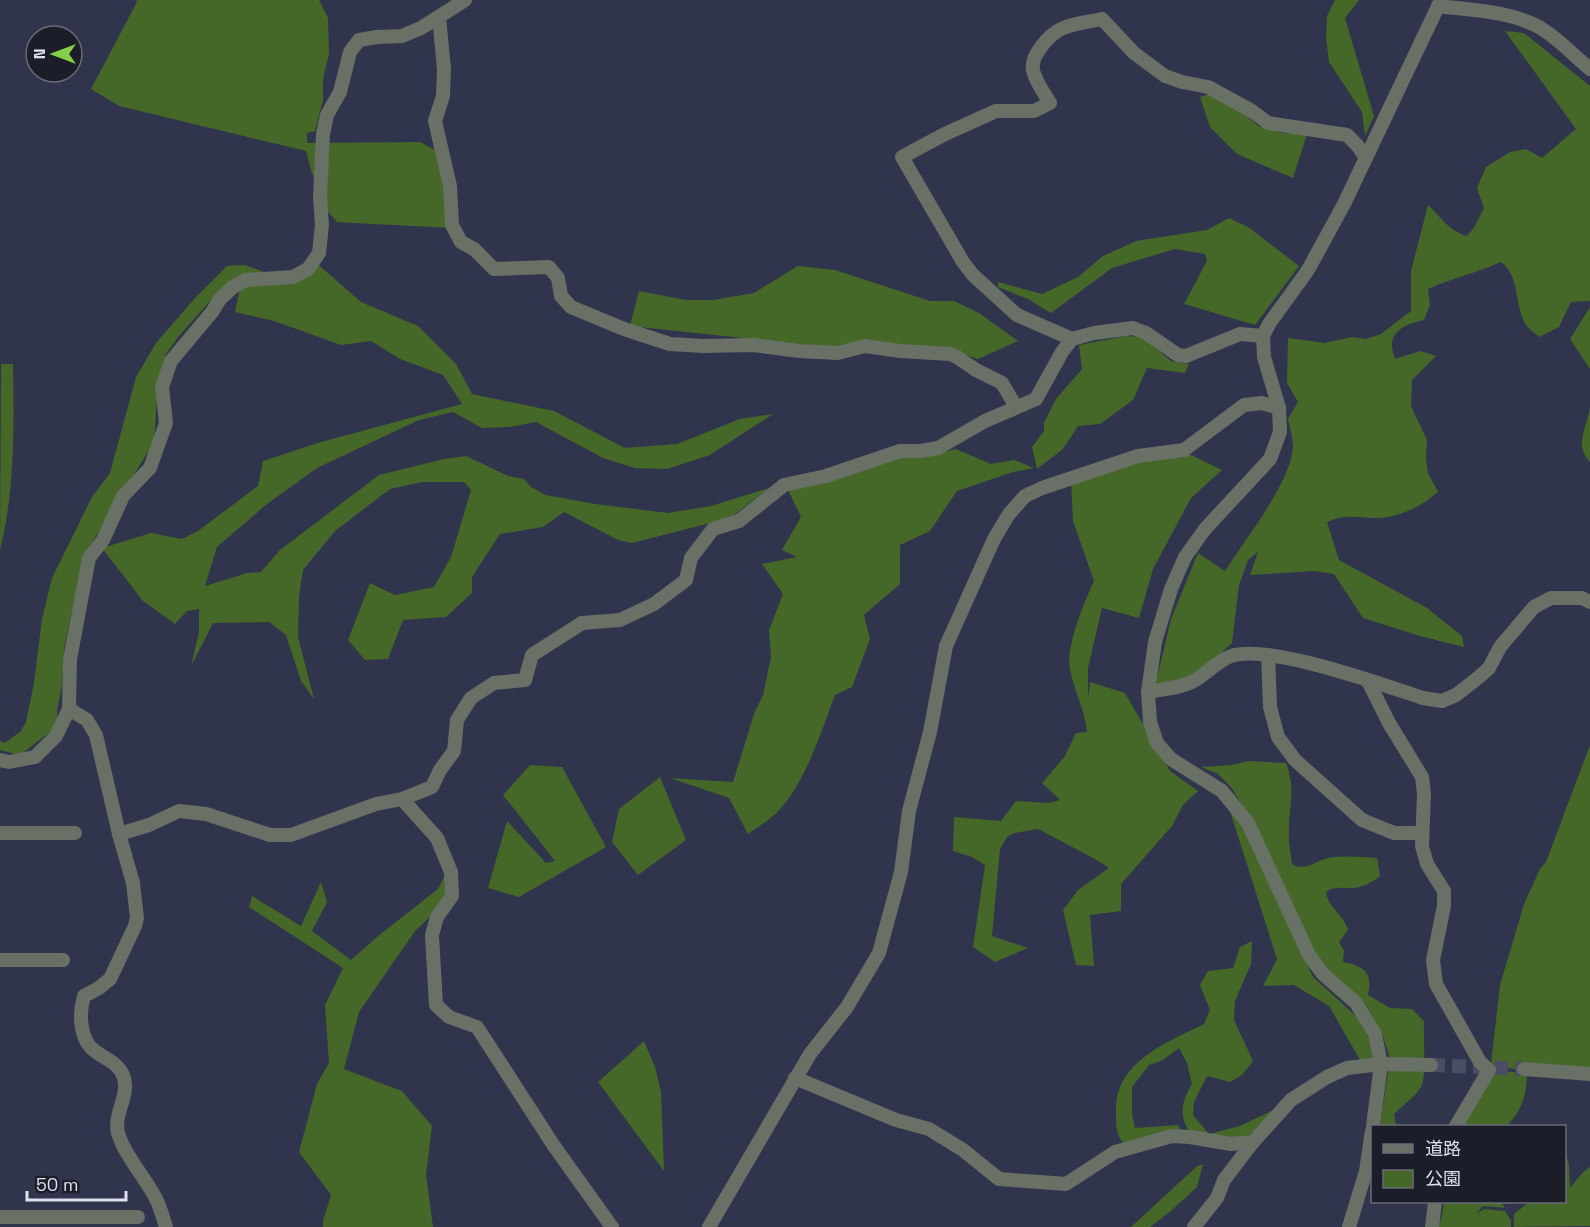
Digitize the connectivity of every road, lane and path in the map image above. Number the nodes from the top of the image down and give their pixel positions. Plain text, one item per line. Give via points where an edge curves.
1 (465, 0) edge
2 (1439, 3) edge
3 (439, 17) junction
4 (1590, 69) edge
5 (1366, 158) junction
6 (1263, 336) junction
7 (1072, 339) junction
8 (1017, 407) junction
9 (1279, 408) junction
10 (1590, 602) edge
11 (1268, 655) junction
12 (1368, 681) junction
13 (1148, 692) junction
14 (69, 709) junction
15 (0, 760) edge
16 (402, 798) junction
17 (0, 833) edge
18 (75, 833) dead end
19 (1421, 833) junction
20 (119, 834) junction
21 (0, 960) edge
22 (63, 960) dead end
23 (1381, 1064) junction
24 (1431, 1065) tunnel mouth
25 (1524, 1069) tunnel mouth
26 (1590, 1074) edge
27 (795, 1078) junction
28 (1373, 1125) edge
29 (1457, 1125) edge
30 (1371, 1138) edge
31 (1253, 1142) junction
32 (1435, 1203) edge
33 (0, 1217) edge
34 (138, 1217) dead end
35 (166, 1227) edge
36 (612, 1227) edge
37 (709, 1227) edge
38 (1194, 1227) edge
39 (1349, 1227) edge
40 (1432, 1227) edge

1 - 3 street
2 - 4 street via 1515,18 1538,27
2 - 5 street
3 - 8 street via 443,96 435,121 450,186 452,225 461,242 494,269 549,267 558,278 561,296 571,307 670,344 754,345 838,353 865,346 950,354 1002,382
3 - 14 street via 402,36 359,40 350,52 340,92 327,115 323,134 319,253 308,269 293,277 246,280 233,287 171,361 162,387 166,423 150,468 123,496 103,540 89,558 69,659
5 - 6 street via 1308,270
5 - 7 street via 1347,135 1268,123 1208,87 1165,76 1134,53 1102,19 1060,30 1033,58 1035,77 1050,103 1034,111 996,111 902,156 973,275 1017,315
6 - 7 street via 1240,334 1186,356 1133,328
6 - 9 street via 1264,357
7 - 8 street via 1036,399
8 - 16 street via 938,448 900,451 826,476 783,485 739,521 713,529 691,558 686,580 654,604 620,620 582,623 532,656 525,680 494,683 471,698 458,720 454,751 432,787
9 - 13 street via 1280,432 1270,459 1205,529 1185,557 1155,642
9 - 27 street via 1262,403 1244,405 1184,450 1138,456 1042,488 1025,496 1009,514 946,646 930,732 909,812 901,872 879,953 847,1007
10 - 12 street via 1582,598 1551,598 1534,608 1500,647 1489,668 1456,695 1442,701
11 - 12 street
11 - 13 street via 1250,652 1231,656 1195,681
11 - 19 street via 1270,707 1278,737 1295,760 1362,820 1394,833
12 - 19 street via 1422,777
13 - 23 street via 1150,722 1157,743 1171,759 1222,791 1248,823 1309,955 1323,974 1356,1003 1375,1034
14 - 15 street via 56,736 35,757
14 - 20 street via 87,720 96,735
16 - 20 street via 291,835 270,835 206,814 179,811
16 - 36 street via 437,838 451,872 452,896 437,917 432,935 436,1005 449,1017 477,1028
17 - 18 street
19 - 29 street via 1426,864 1444,891 1433,960 1437,984 1480,1062 1489,1070
20 - 35 street via 133,883 137,918 110,979 84,996 81,1024 93,1050 113,1062 123,1074 126,1089 117,1117 118,1132 156,1198
21 - 22 street
23 - 24 street
23 - 28 street
23 - 31 street via 1347,1068 1327,1077 1291,1100
25 - 26 street
27 - 31 street via 929,1130 963,1150 999,1179 1066,1184 1115,1152 1172,1136 1231,1144
27 - 37 street
30 - 39 street via 1366,1171
31 - 38 street
32 - 40 street
33 - 34 street

